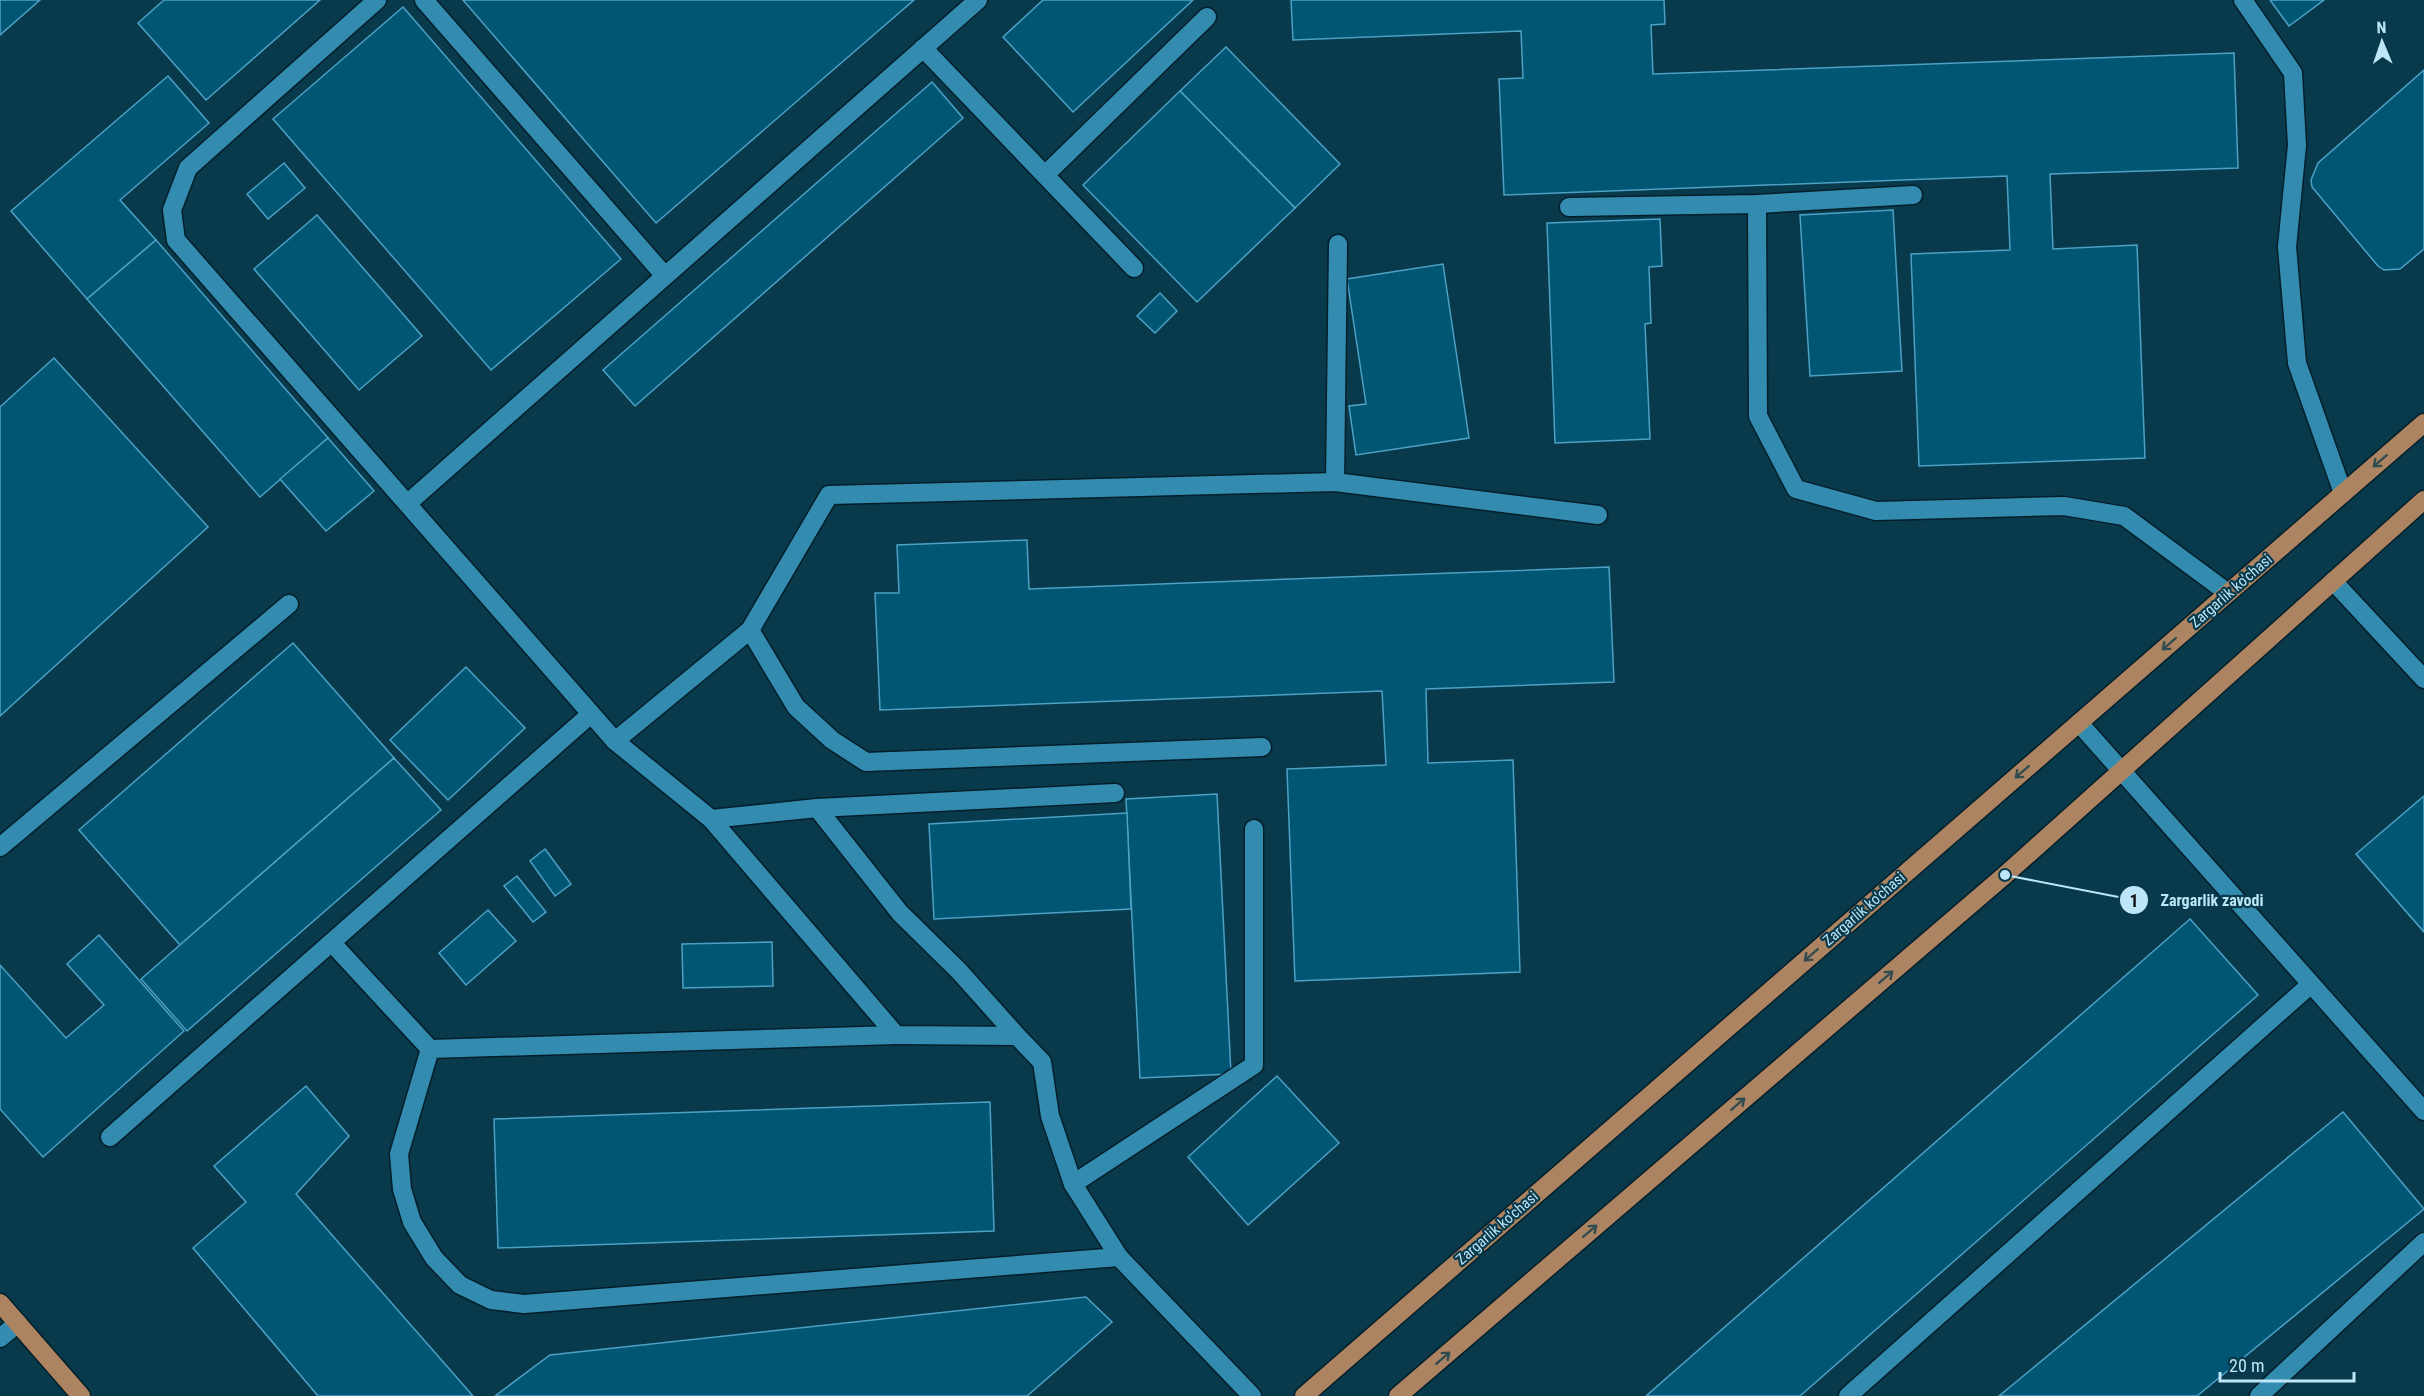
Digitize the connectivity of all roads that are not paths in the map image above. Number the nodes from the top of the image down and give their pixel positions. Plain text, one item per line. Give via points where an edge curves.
1 (377, 0) edge
2 (424, 0) edge
3 (978, 0) edge
4 (2243, 0) edge
5 (1207, 17) dead end
6 (923, 48) junction
7 (1045, 175) junction
8 (1913, 195) dead end
9 (1757, 204) junction
10 (1569, 207) dead end
11 (1338, 244) dead end
12 (1134, 268) dead end
13 (665, 276) junction
14 (2424, 423) edge
15 (1335, 482) junction
16 (2343, 494) junction
17 (2424, 500) edge
18 (408, 503) junction
19 (1598, 515) dead end
20 (2333, 581) junction
21 (2228, 593) junction
22 (289, 604) dead end
23 (750, 630) junction
24 (2424, 679) edge
25 (591, 714) junction
26 (2079, 723) junction
27 (615, 741) junction
28 (1262, 747) dead end
29 (2120, 772) junction
30 (1115, 794) dead end
31 (817, 808) junction
32 (711, 819) junction
33 (1254, 829) dead end
34 (0, 847) edge
35 (332, 943) junction
36 (2310, 985) junction
37 (896, 1035) junction
38 (1017, 1036) junction
39 (430, 1049) junction
40 (2424, 1111) edge
41 (110, 1137) dead end
42 (1073, 1184) junction
43 (2424, 1242) edge
44 (1119, 1257) junction
45 (0, 1303) edge
46 (18, 1323) junction
47 (0, 1338) edge
48 (81, 1396) edge
49 (1252, 1396) edge
50 (1304, 1396) edge
51 (1398, 1396) edge
52 (1848, 1396) edge
53 (2259, 1396) edge

1 - 18 street via 188,168 172,210 176,240
2 - 13 street
3 - 6 street
4 - 16 street via 2293,73 2297,145 2287,247 2297,363
5 - 7 street
6 - 7 street
6 - 13 street
7 - 12 street
8 - 9 street
9 - 10 street
9 - 21 street via 1758,416 1796,489 1876,511 2064,506 2124,516
11 - 15 street
13 - 18 street
14 -> 16 main road, Zargarlik ko'chasi
15 - 19 street
15 - 23 street via 829,495
16 - 21 main road, Zargarlik ko'chasi
17 - 20 main road
18 - 25 street
20 - 24 street
20 - 29 main road
21 -> 26 main road, Zargarlik ko'chasi
22 - 34 street
23 - 27 street
23 - 28 street via 796,707 832,740 866,762
25 - 27 street
25 - 35 street
26 - 29 street
26 -> 50 main road, Zargarlik ko'chasi
27 - 32 street
29 - 36 street
51 -> 29 main road
30 - 31 street
31 - 32 street
31 - 38 street via 900,913
32 - 37 street
33 - 42 street via 1254,1065
35 - 39 street
35 - 41 street
36 - 40 street
36 - 52 street
37 - 38 street
37 - 39 street
38 - 42 street via 1042,1062 1050,1116
39 - 44 street via 399,1154 402,1189 412,1222 434,1258 460,1285 491,1300 524,1304
42 - 44 street
43 - 53 street
44 - 49 street
45 - 46 main road
46 - 47 street
46 - 48 main road

